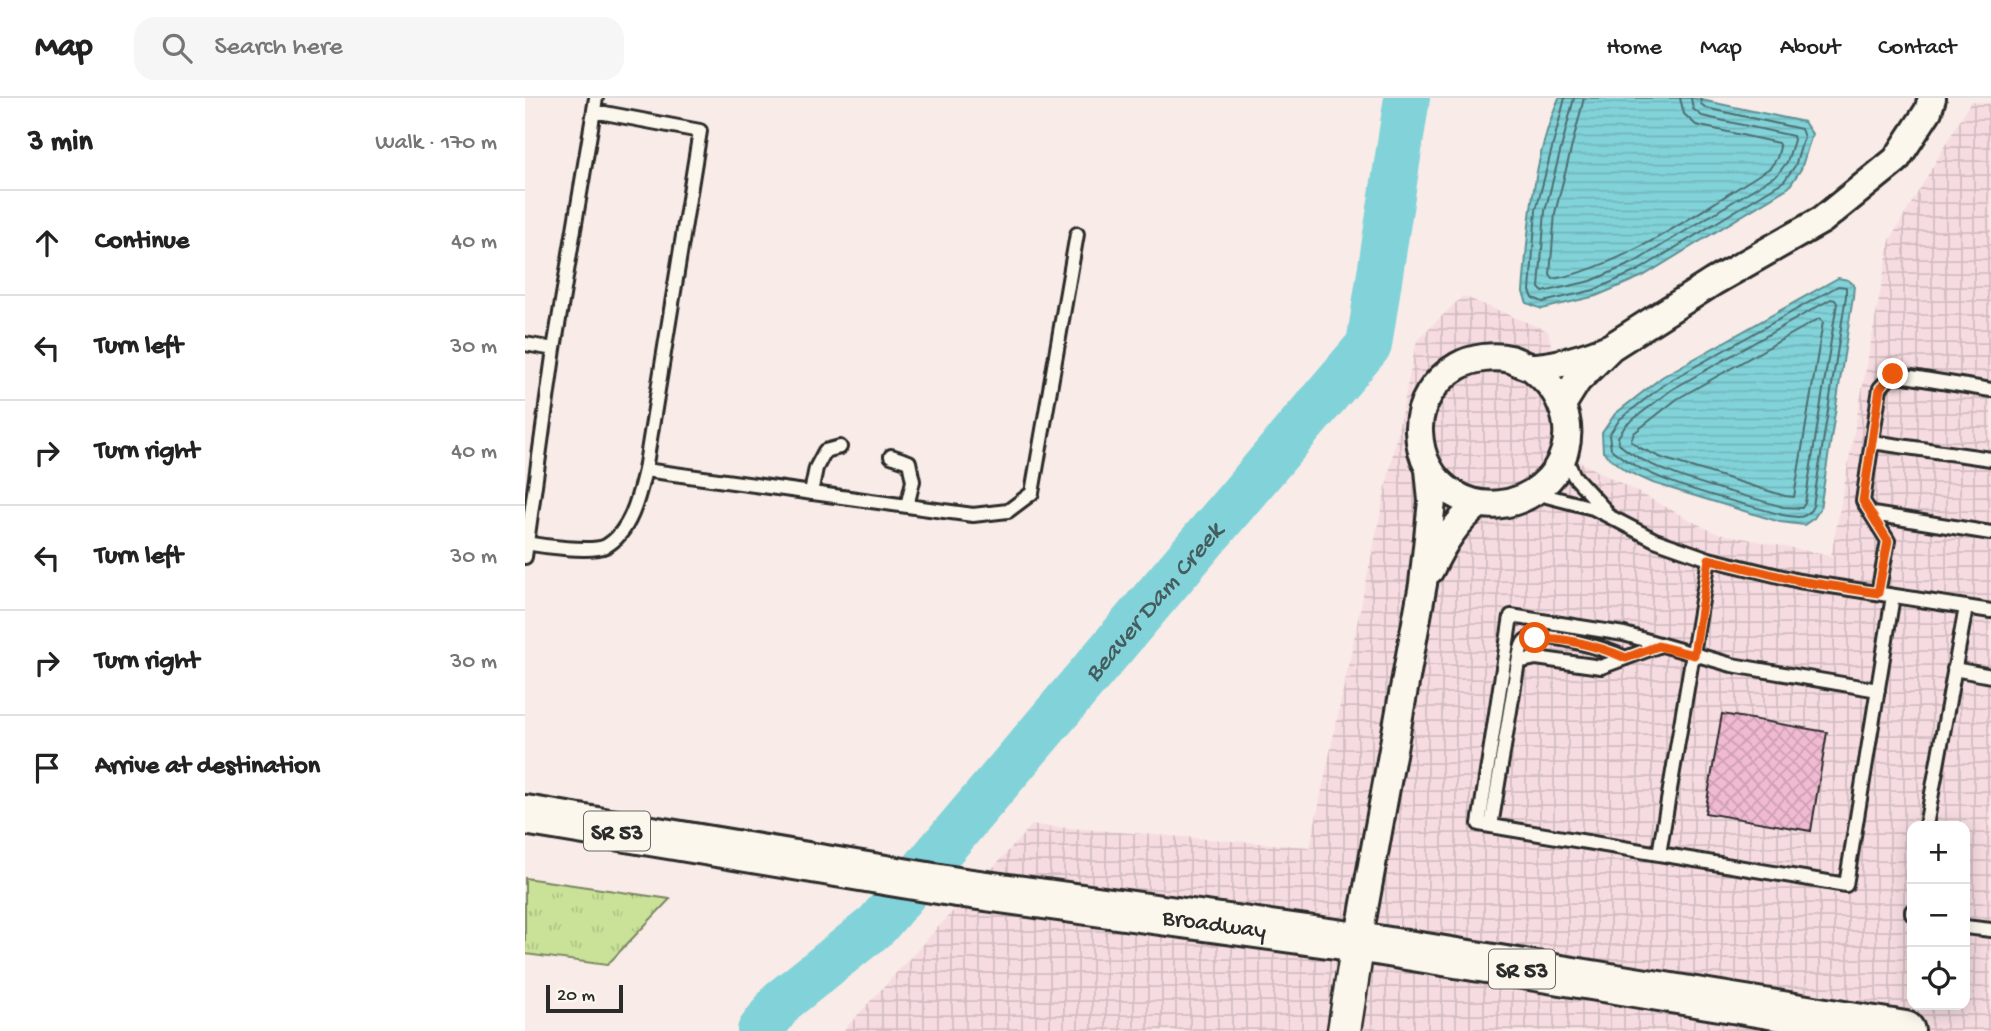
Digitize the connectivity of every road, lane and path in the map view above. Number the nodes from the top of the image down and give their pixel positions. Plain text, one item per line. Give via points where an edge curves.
1 (1933, 98) edge
2 (595, 104) edge
3 (1077, 234) dead end
4 (525, 344) edge
5 (1611, 347) junction
6 (554, 349) junction
7 (1531, 368) junction
8 (1991, 390) edge
9 (1562, 405) junction
10 (1872, 442) junction
11 (840, 447) dead end
12 (1564, 454) junction
13 (891, 456) dead end
14 (1991, 459) edge
15 (645, 470) junction
16 (1429, 470) junction
17 (811, 493) junction
18 (1535, 493) junction
19 (1479, 504) junction
20 (907, 506) junction
21 (1873, 514) junction
22 (1610, 515) junction
23 (1991, 533) edge
24 (526, 543) edge
25 (525, 557) edge
26 (1709, 559) junction
27 (1423, 584) junction
28 (1878, 593) junction
29 (1893, 596) junction
30 (1966, 607) junction
31 (1991, 611) edge
32 (1658, 646) junction
33 (1694, 655) junction
34 (1626, 658) junction
35 (1518, 662) junction
36 (1954, 669) junction
37 (1991, 676) edge
38 (1878, 690) junction
39 (525, 815) edge
40 (1927, 821) edge
41 (1485, 825) junction
42 (1659, 854) junction
43 (1970, 928) edge
44 (1991, 930) edge
45 (1358, 942) junction
46 (1344, 1031) edge
47 (1905, 1031) edge

1 - 5 street via 1896,160 1822,219
2 - 6 lane
2 - 15 lane via 700,131
3 - 20 lane via 1032,493 1008,512 973,515
4 - 6 lane
5 - 7 street via 1584,358
5 - 9 street via 1577,381
6 - 24 lane
7 - 9 street via 1550,383
7 - 16 street via 1508,358 1483,358 1459,365 1440,379 1426,399 1419,422 1420,447
8 - 10 lane via 1893,374 1880,388
9 - 12 street via 1567,430
10 - 14 lane
10 - 21 lane via 1863,501
11 - 17 lane via 825,452
12 - 18 street
12 - 22 lane via 1574,477
13 - 20 lane via 909,461 913,481
15 - 17 lane
15 - 24 lane via 625,527 605,547
16 - 19 street via 1444,488
16 - 27 street via 1432,500
17 - 20 lane
18 - 19 street via 1513,503
18 - 22 lane
19 - 27 street via 1461,518
21 - 23 lane
21 - 28 lane via 1888,541
22 - 26 lane via 1654,540
24 - 25 lane
26 - 28 lane via 1799,581
26 - 33 lane
27 - 45 street
28 - 29 lane
29 - 30 lane
29 - 38 lane
30 - 31 lane
30 - 36 lane
32 - 33 lane
32 - 34 lane
32 - 41 lane via 1624,634 1511,616
33 - 38 lane
33 - 42 lane
34 - 35 lane via 1601,667 1536,658
34 - 35 lane via 1604,648 1535,638 1522,646
35 - 41 lane
36 - 37 lane
36 - 40 lane
38 - 42 lane via 1846,885
39 - 45 main road, Broadway / SR 53 via 957,887
41 - 42 lane
43 - 44 lane
45 - 46 street
45 - 47 main road, Broadway / SR 53

